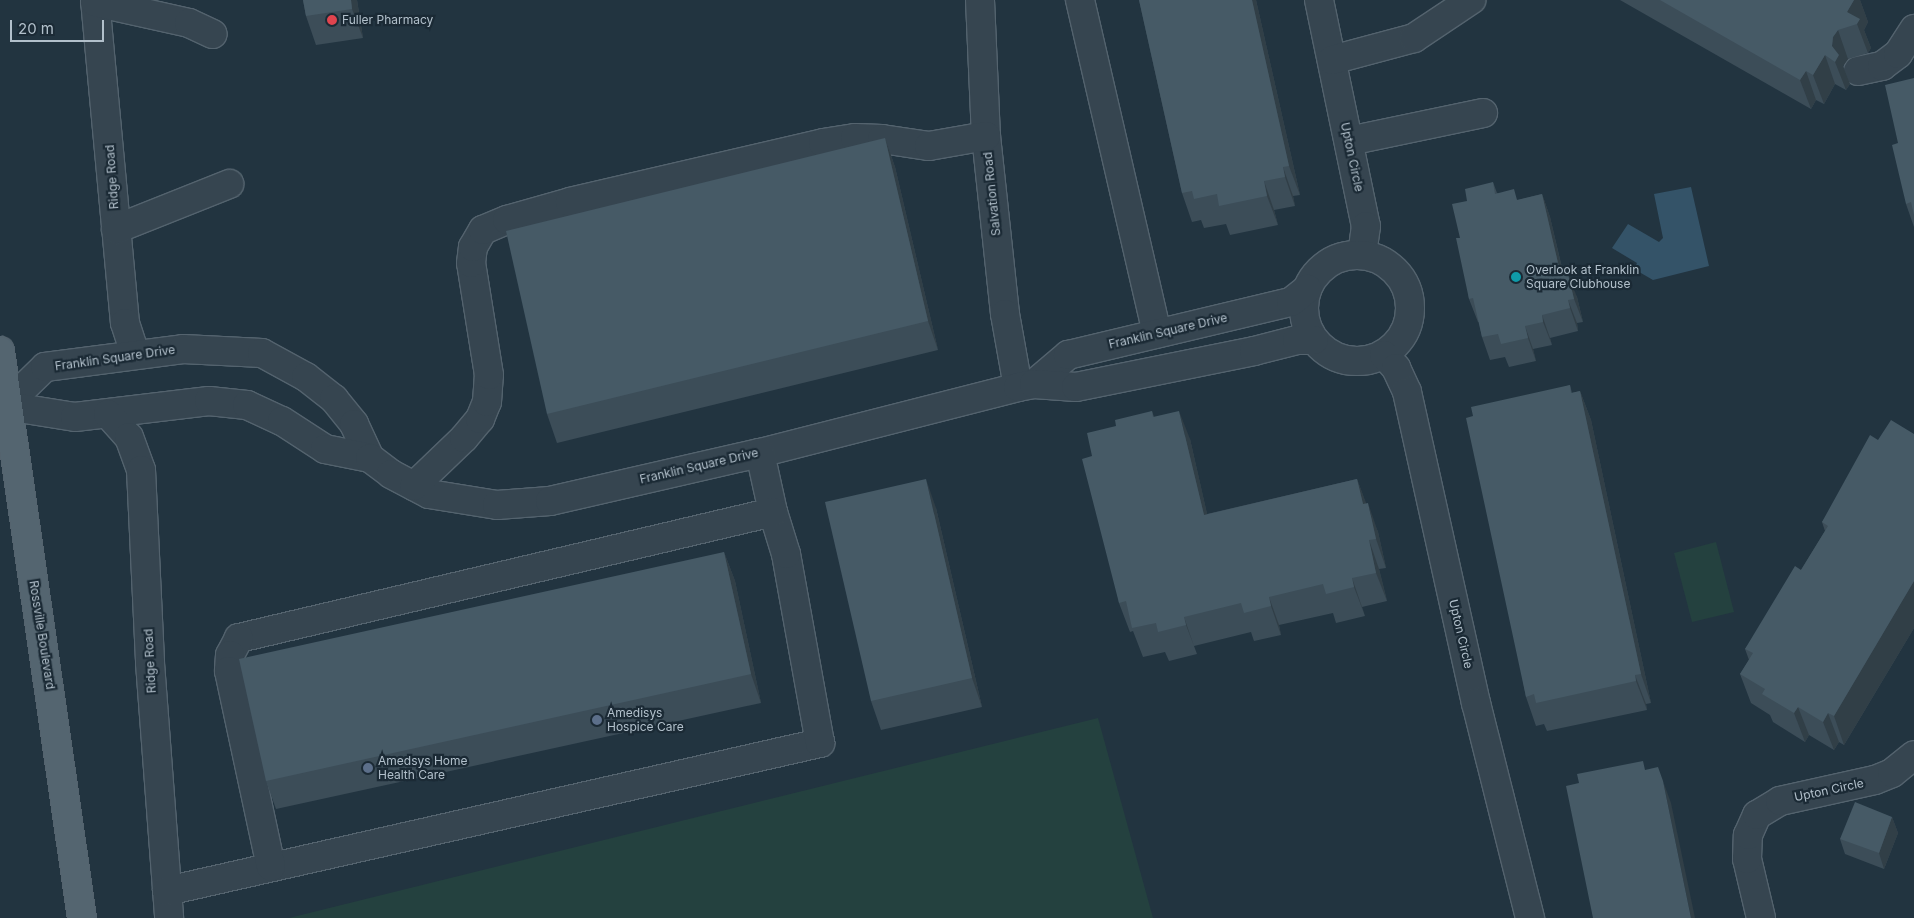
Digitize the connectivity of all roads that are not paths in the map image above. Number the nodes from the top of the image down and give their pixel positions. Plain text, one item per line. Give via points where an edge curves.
1 (980, 0) edge
2 (1080, 0) edge
3 (1319, 0) edge
4 (1471, 0) edge
5 (95, 1) edge
6 (1914, 29) edge
7 (213, 34) dead end
8 (1332, 60) junction
9 (1858, 71) dead end
10 (1484, 112) dead end
11 (986, 136) junction
12 (1349, 141) junction
13 (229, 184) dead end
14 (116, 228) junction
15 (1362, 255) junction
16 (1307, 289) junction
17 (1157, 332) junction
18 (1314, 340) junction
19 (0, 351) edge
20 (135, 353) junction
21 (1384, 355) junction
22 (1026, 385) junction
23 (4, 405) edge
24 (108, 414) junction
25 (760, 452) junction
26 (370, 458) junction
27 (414, 486) junction
28 (773, 512) junction
29 (1914, 755) edge
30 (271, 867) junction
31 (167, 891) junction
32 (82, 918) edge
33 (169, 918) edge
34 (1530, 918) edge
35 (1761, 918) edge

1 - 11 street, Salvation Road
2 - 17 street
3 - 8 street, Upton Circle
4 - 8 street via 1414,38
5 - 7 street via 189,23
5 - 14 street, Ridge Road
6 - 9 street via 1898,54 1882,66
8 - 12 street, Upton Circle
10 - 12 street
11 - 22 street, Salvation Road via 1005,314
11 - 27 street via 929,146 882,138 823,143 570,202 483,230 473,247 471,263 489,375 488,402 480,419 464,438
12 - 15 street, Upton Circle via 1366,226
13 - 14 street
14 - 20 street, Ridge Road via 124,323
15 - 16 street via 1344,256 1329,263 1316,274
15 - 21 street via 1378,258 1392,268 1404,281 1410,296 1411,314 1406,330
16 - 17 street, Franklin Square Drive via 1291,302
16 - 18 street via 1303,306 1306,324
17 - 22 street, Franklin Square Drive via 1068,355
18 - 21 street via 1338,358 1354,362
18 - 22 street, Franklin Square Drive via 1297,340 1254,352 1076,387
19 - 23 main road, Rossville Boulevard
20 - 23 street, Franklin Square Drive via 45,367
20 - 26 street, Franklin Square Drive via 183,348 262,353 306,377 334,398 354,424
21 - 34 street, Upton Circle via 1396,368 1406,392 1476,703
22 - 25 street, Franklin Square Drive
23 - 24 street, Franklin Square Drive via 75,417
23 - 32 main road, Rossville Boulevard
24 - 26 street, Franklin Square Drive via 209,401 247,405 325,449
24 - 31 street, Ridge Road via 129,437 141,470 150,664
25 - 27 street, Franklin Square Drive via 550,500 497,504 462,501
25 - 28 street
26 - 27 street, Franklin Square Drive
28 - 30 street via 240,638 230,655 229,671
28 - 30 street via 786,554 820,743
29 - 35 street, Upton Circle via 1884,777 1780,801 1758,815 1748,835 1747,859
30 - 31 street
31 - 33 street, Ridge Road

